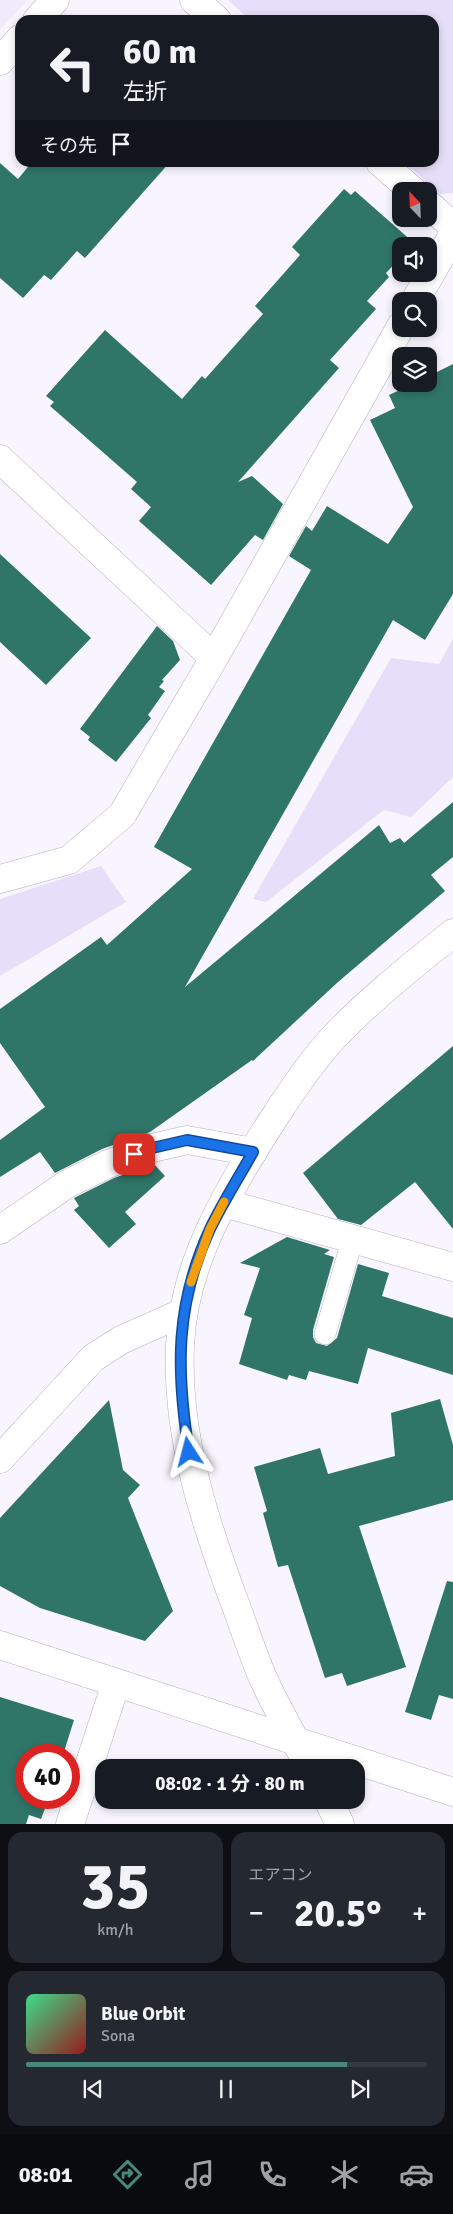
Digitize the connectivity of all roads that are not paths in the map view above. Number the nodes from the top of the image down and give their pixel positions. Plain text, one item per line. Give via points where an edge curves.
1 (55, 0) edge
2 (194, 0) edge
3 (42, 15) edge
4 (211, 15) edge
5 (15, 44) edge
6 (0, 61) edge
7 (386, 167) edge
8 (403, 182) edge
9 (438, 213) edge
10 (453, 226) edge
11 (453, 235) edge
12 (421, 292) edge
13 (395, 337) edge
14 (0, 459) edge
15 (214, 658) junction
16 (0, 880) edge
17 (453, 933) edge
18 (253, 1152) junction
19 (224, 1203) junction
20 (0, 1230) edge
21 (353, 1238) junction
22 (453, 1266) edge
23 (184, 1312) junction
24 (325, 1334) dead end
25 (0, 1459) edge
26 (0, 1645) edge
27 (116, 1683) junction
28 (296, 1741) junction
29 (305, 1759) edge
30 (453, 1792) edge
31 (332, 1809) edge
32 (70, 1824) edge
33 (340, 1824) edge

1 - 3 street
2 - 4 street
5 - 6 street
7 - 8 street
9 - 10 street
11 - 12 street
13 - 15 street
14 - 15 street
15 - 16 street via 122,815 69,860
17 - 18 street via 332,1039 296,1084
18 - 19 street
18 - 20 street via 187,1140 148,1149 68,1184
19 - 21 street
19 - 23 street via 194,1270
21 - 22 street
21 - 24 lane
23 - 25 street via 121,1340 92,1358
23 - 28 street via 180,1345 181,1401 192,1468 210,1536 264,1678
26 - 27 street
27 - 28 street
27 - 32 street
28 - 29 street
28 - 30 street
31 - 33 street

